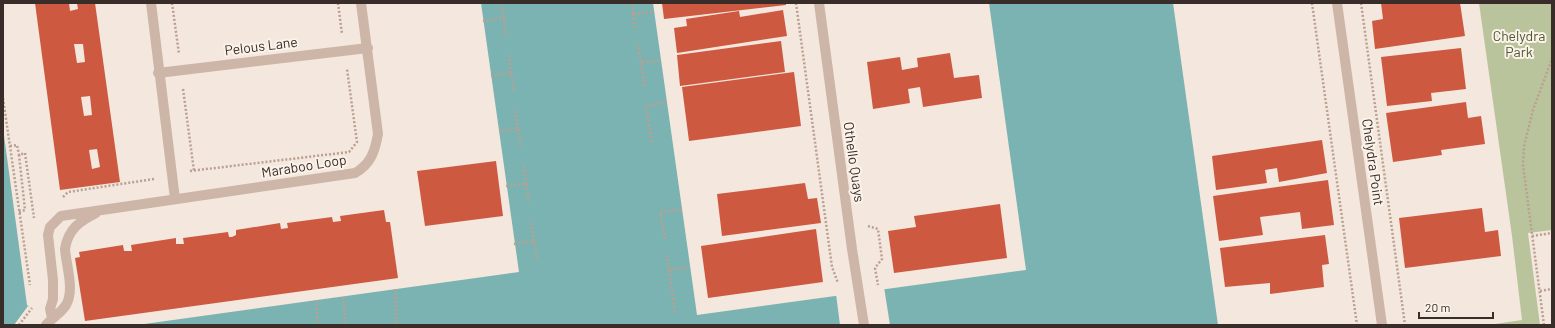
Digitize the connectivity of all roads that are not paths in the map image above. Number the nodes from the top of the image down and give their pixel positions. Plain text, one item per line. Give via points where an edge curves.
1 (151, 3) edge
2 (361, 3) edge
3 (819, 3) edge
4 (1337, 3) edge
5 (368, 48) junction
6 (158, 73) junction
7 (175, 200) junction
8 (105, 209) junction
9 (49, 321) edge
10 (864, 325) edge
11 (1382, 325) edge

1 - 6 street
2 - 5 street, Maraboo Loop
3 - 10 street, Othello Quays
4 - 11 street, Chelydra Point
5 - 6 street, Pelous Lane
5 - 7 street, Maraboo Loop via 378,134 370,161 362,169 355,173
6 - 7 street
7 - 8 street, Maraboo Loop
8 - 9 street, Maraboo Loop via 82,220 71,232 65,249 69,297 62,310
8 - 9 street, Maraboo Loop via 61,216 50,227 48,235 53,299

